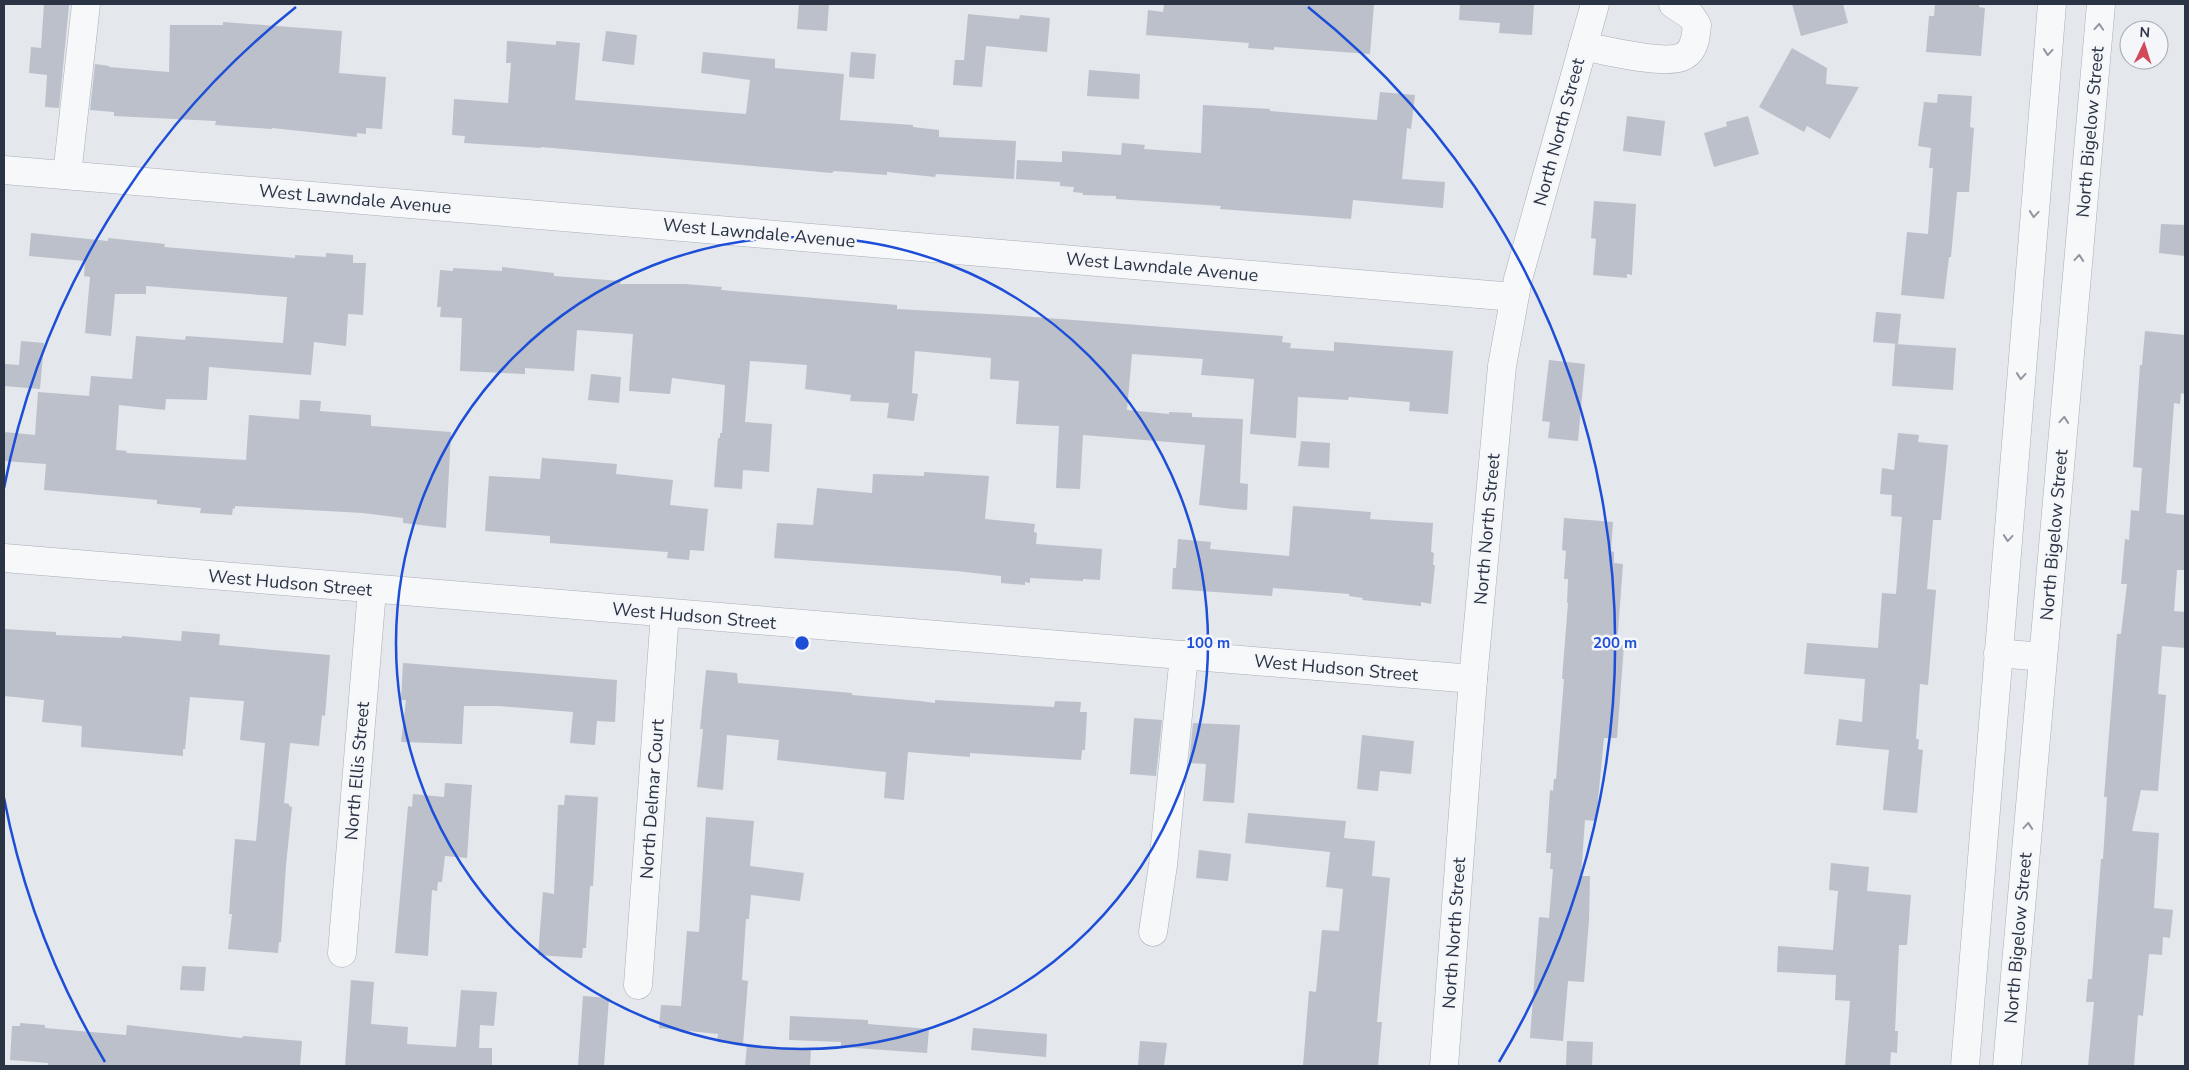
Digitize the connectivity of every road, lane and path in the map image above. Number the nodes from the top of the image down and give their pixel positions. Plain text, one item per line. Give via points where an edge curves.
1 (86, 4) edge
2 (1595, 4) edge
3 (1673, 4) edge
4 (2052, 4) edge
5 (2101, 4) edge
6 (1583, 46) junction
7 (4, 170) edge
8 (68, 175) junction
9 (1514, 297) junction
10 (4, 558) edge
11 (372, 590) junction
12 (665, 613) junction
13 (1998, 653) junction
14 (1184, 656) junction
15 (2043, 657) junction
16 (1473, 679) junction
17 (1153, 932) dead end
18 (342, 953) dead end
19 (638, 985) dead end
20 (1444, 1066) edge
21 (1964, 1066) edge
22 (2007, 1066) edge

1 - 8 street
2 - 6 street, North North Street
3 - 6 street via 1691,16 1697,25 1694,46 1684,56 1670,60 1653,59
4 -> 13 street
15 -> 5 street, North Bigelow Street
6 - 9 street, North North Street
7 - 8 street, West Lawndale Avenue
8 - 9 street, West Lawndale Avenue
9 - 16 street, North North Street via 1499,391
10 - 11 street, West Hudson Street
11 - 12 street, West Hudson Street
11 - 18 street, North Ellis Street
12 - 14 street, West Hudson Street
12 - 19 street, North Delmar Court
13 - 15 street
13 - 21 street
14 - 16 street, West Hudson Street
14 - 17 street
22 -> 15 street, North Bigelow Street
16 - 20 street, North North Street

